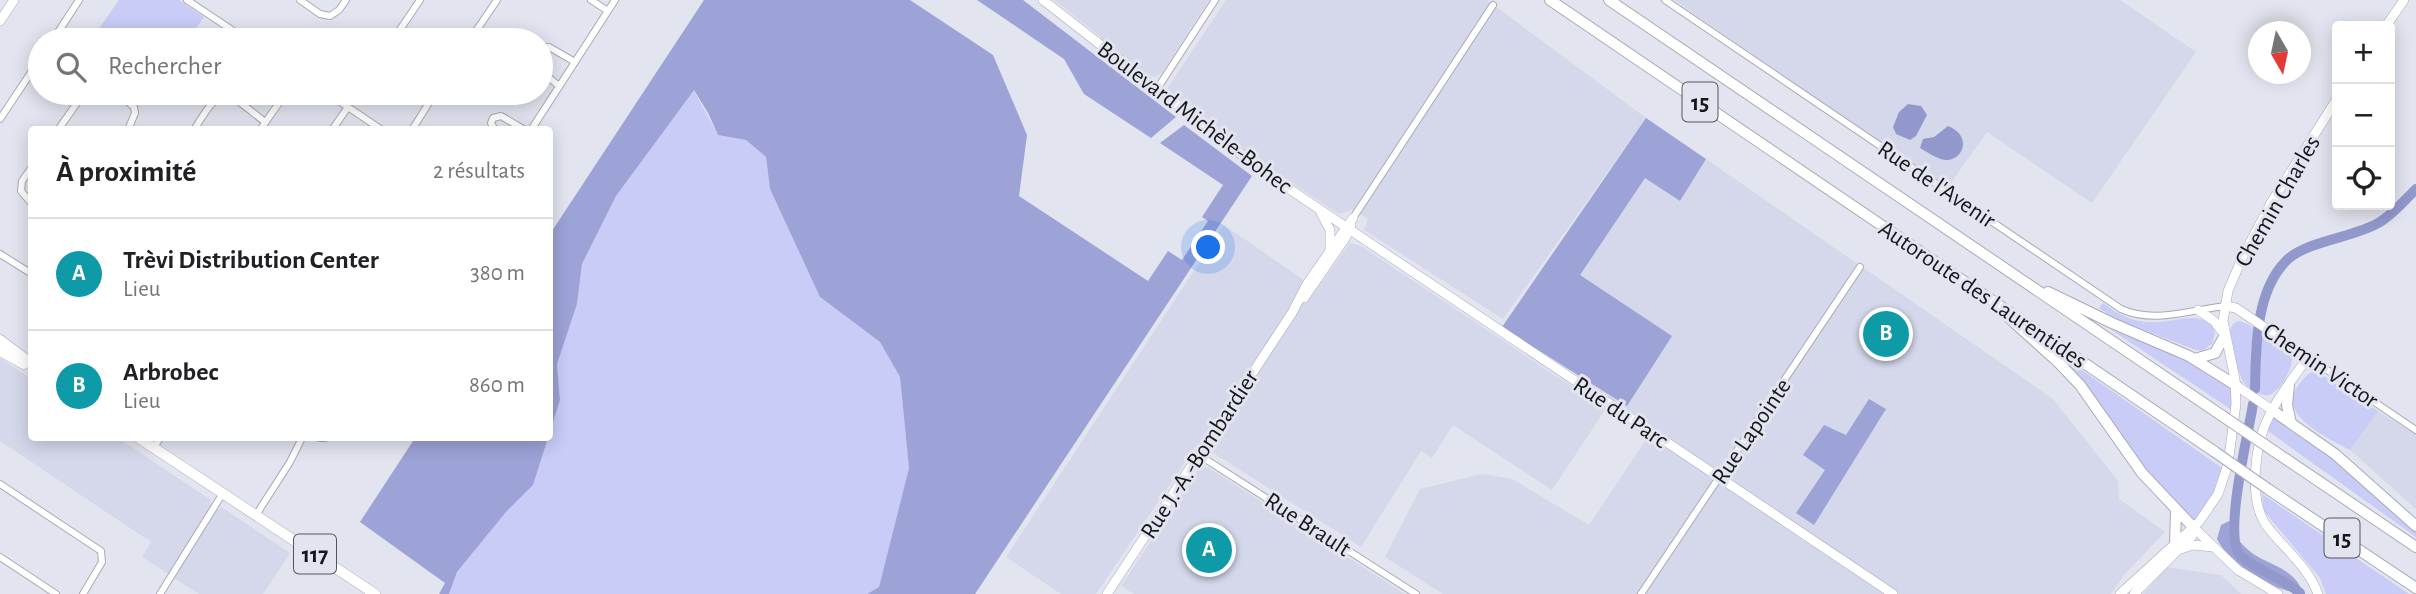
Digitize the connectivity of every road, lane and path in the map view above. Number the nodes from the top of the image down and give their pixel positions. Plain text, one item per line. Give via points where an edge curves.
1 (13, 0) edge
2 (79, 0) edge
3 (187, 0) edge
4 (300, 0) edge
5 (346, 0) edge
6 (420, 0) edge
7 (497, 0) edge
8 (591, 0) edge
9 (615, 0) edge
10 (1043, 0) edge
11 (1215, 0) edge
12 (1550, 0) edge
13 (1609, 0) edge
14 (1665, 0) edge
15 (2404, 0) edge
16 (1493, 5) dead end
17 (608, 11) junction
18 (0, 21) edge
19 (2389, 21) edge
20 (61, 28) edge
21 (229, 28) edge
22 (401, 28) edge
23 (478, 28) edge
24 (553, 49) edge
25 (575, 62) junction
26 (28, 77) edge
27 (553, 81) edge
28 (559, 86) junction
29 (1157, 89) junction
30 (553, 95) edge
31 (76, 105) edge
32 (132, 105) edge
33 (209, 105) edge
34 (242, 105) edge
35 (277, 105) edge
36 (345, 105) edge
37 (428, 105) edge
38 (547, 105) edge
39 (348, 107) junction
40 (2332, 107) edge
41 (0, 119) edge
42 (265, 122) junction
43 (61, 126) edge
44 (130, 126) edge
45 (196, 126) edge
46 (262, 126) edge
47 (335, 126) edge
48 (376, 126) edge
49 (414, 126) edge
50 (493, 126) edge
51 (518, 126) edge
52 (534, 126) edge
53 (28, 173) edge
54 (28, 199) edge
55 (1318, 209) junction
56 (1353, 218) joint
57 (1348, 228) junction
58 (1329, 250) junction
59 (0, 254) edge
60 (1860, 267) dead end
61 (28, 271) edge
62 (2019, 278) junction
63 (1982, 293) junction
64 (2225, 306) junction
65 (2198, 310) junction
66 (1292, 313) junction
67 (2225, 335) junction
68 (0, 340) edge
69 (0, 351) edge
70 (2308, 357) junction
71 (2195, 359) junction
72 (28, 363) edge
73 (28, 364) edge
74 (2289, 385) junction
75 (2236, 386) junction
76 (2272, 410) junction
77 (2291, 423) junction
78 (2416, 430) edge
79 (301, 441) edge
80 (152, 443) edge
81 (1199, 455) junction
82 (1720, 477) junction
83 (0, 484) edge
84 (223, 493) junction
85 (2176, 511) junction
86 (256, 515) junction
87 (2196, 526) junction
88 (2416, 526) edge
89 (2178, 546) junction
90 (2214, 547) junction
91 (2416, 547) edge
92 (0, 557) edge
93 (2416, 588) edge
94 (2135, 591) edge
95 (56, 594) edge
96 (83, 594) edge
97 (160, 594) edge
98 (375, 594) edge
99 (1107, 594) edge
100 (1416, 594) edge
101 (1641, 594) edge
102 (1893, 594) edge
103 (2120, 594) edge
104 (2278, 594) edge
105 (2318, 594) edge

1 - 18 street
2 - 20 street
3 - 21 street
4 - 5 street via 330,16
6 - 22 street
7 - 23 street
8 - 17 street
9 - 17 street
10 - 29 street, Boulevard Michèle-Bohec
11 - 29 street
12 - 63 highway, Autoroute des Laurentides / 15
13 - 62 highway, Autoroute des Laurentides / 15
14 - 65 street, Rue de l'Avenir via 2116,306 2150,317
15 - 19 street
16 - 56 street, Rue J.-A.-Bombardier
17 - 25 street
24 - 25 street
25 - 28 street
26 - 41 street
27 - 28 street
28 - 30 street
29 - 55 street, Boulevard Michèle-Bohec
31 - 43 street
32 - 44 street via 135,113
33 - 45 street
34 - 42 street
35 - 42 street
36 - 39 street
37 - 49 street
38 - 52 street
39 - 47 street
39 - 48 street
40 - 64 street, Chemin Charles via 2255,233
42 - 46 street
50 - 51 street via 493,118 501,116
53 - 54 street via 21,191
55 - 57 street, Boulevard Michèle-Bohec
55 - 58 street via 1330,230
56 - 57 street, Rue J.-A.-Bombardier
57 - 58 street, Rue J.-A.-Bombardier
57 - 66 street, Rue J.-A.-Bombardier via 1313,288
57 - 82 street, Rue du Parc
58 - 66 street, Rue J.-A.-Bombardier
59 - 61 street
60 - 82 street, Rue Lapointe
62 - 71 highway
62 - 91 highway, Autoroute des Laurentides / 15, bridge
63 - 85 highway via 2074,379 2142,473
63 - 93 highway, Autoroute des Laurentides / 15, bridge
64 - 65 street, Rue de l'Avenir
64 - 67 street, Chemin Charles
64 - 70 street, Chemin Victor via 2236,308
65 - 67 street
66 - 81 street, Rue J.-A.-Bombardier
67 - 71 highway via 2215,353
67 - 75 street, Chemin Charles
68 - 72 main road
69 - 73 main road
70 - 74 street
70 - 78 street, Chemin Victor
71 - 75 highway
74 - 76 street
74 - 77 highway
75 - 76 street
75 - 87 street, Chemin Charles via 2225,478
76 - 77 highway
76 - 105 street via 2263,430 2255,476 2257,506
77 - 88 highway via 2344,462
79 - 86 street
80 - 84 main road, 117
81 - 99 street, Rue J.-A.-Bombardier
81 - 100 street, Rue Brault
82 - 101 street, Rue Lapointe
82 - 102 street, Rue du Parc
83 - 96 street via 101,551 102,562
84 - 86 main road, 117
84 - 97 street
85 - 87 highway
85 - 89 highway
86 - 98 main road, 117
87 - 89 street, Chemin Charles
87 - 90 street
89 - 90 street
89 - 94 street, Chemin Charles
90 - 104 street via 2245,575
92 - 95 street
94 - 103 street, Chemin Charles

